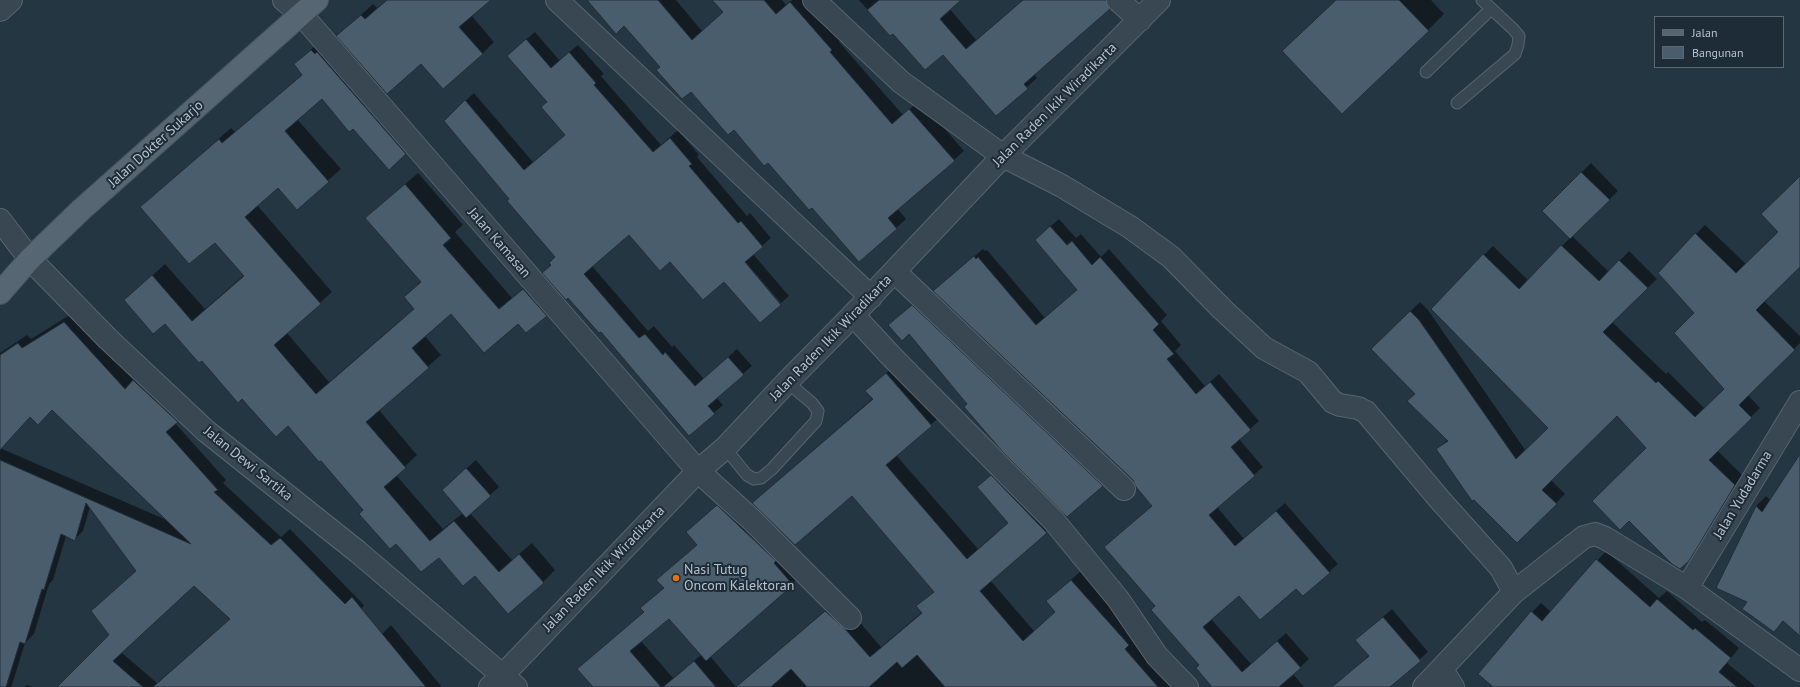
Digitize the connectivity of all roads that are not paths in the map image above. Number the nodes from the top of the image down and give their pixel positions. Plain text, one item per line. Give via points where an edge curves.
1 (11, 0) edge
2 (284, 0) edge
3 (317, 0) edge
4 (557, 0) edge
5 (814, 0) edge
6 (1118, 0) edge
7 (1160, 0) edge
8 (1482, 0) edge
9 (1491, 8) junction
10 (0, 10) edge
11 (300, 14) junction
12 (1140, 20) junction
13 (1426, 72) dead end
14 (1457, 103) dead end
15 (1003, 156) junction
16 (0, 220) edge
17 (30, 259) junction
18 (895, 272) junction
19 (0, 293) edge
20 (871, 297) junction
21 (854, 316) junction
22 (787, 382) junction
23 (1800, 402) edge
24 (725, 448) junction
25 (698, 471) junction
26 (1124, 489) dead end
27 (1687, 588) junction
28 (1514, 592) junction
29 (850, 618) dead end
30 (1800, 670) edge
31 (1447, 679) edge
32 (503, 683) edge
33 (1187, 687) edge
34 (1424, 687) edge

1 - 10 street
2 - 11 street, Jalan Kamasan
3 - 11 main road, Jalan Dokter Sukarjo
4 - 20 street
5 - 15 street via 901,82
6 - 12 street
7 - 12 street, Jalan Raden Ikik Wiradikarta
8 - 9 lane
9 - 13 lane
9 - 14 lane via 1519,36 1515,54
11 - 17 main road, Jalan Dokter Sukarjo via 82,209
11 - 25 street, Jalan Kamasan
12 - 15 street, Jalan Raden Ikik Wiradikarta
15 - 18 street, Jalan Raden Ikik Wiradikarta
15 - 28 street via 1062,186 1130,227 1171,257 1264,348 1308,372 1333,402 1366,412 1501,568
16 - 17 street, Jalan Dewi Sartika
17 - 19 main road, Jalan Dokter Sukarjo
17 - 32 street, Jalan Dewi Sartika via 108,339 206,431 358,552
18 - 20 street, Jalan Raden Ikik Wiradikarta
18 - 26 street
20 - 21 street, Jalan Raden Ikik Wiradikarta
21 - 22 street, Jalan Raden Ikik Wiradikarta
21 - 33 street via 1054,521 1118,599 1157,656
22 - 24 street, Jalan Raden Ikik Wiradikarta
22 - 24 lane via 818,411 816,421 772,469 761,478 754,479 747,475
23 - 27 street, Jalan Yudadarma
24 - 25 street, Jalan Raden Ikik Wiradikarta
25 - 29 street, Jalan Kamasan via 752,520
25 - 32 street, Jalan Raden Ikik Wiradikarta
27 - 28 street via 1595,534 1584,537
27 - 30 street
28 - 31 street
31 - 34 street

